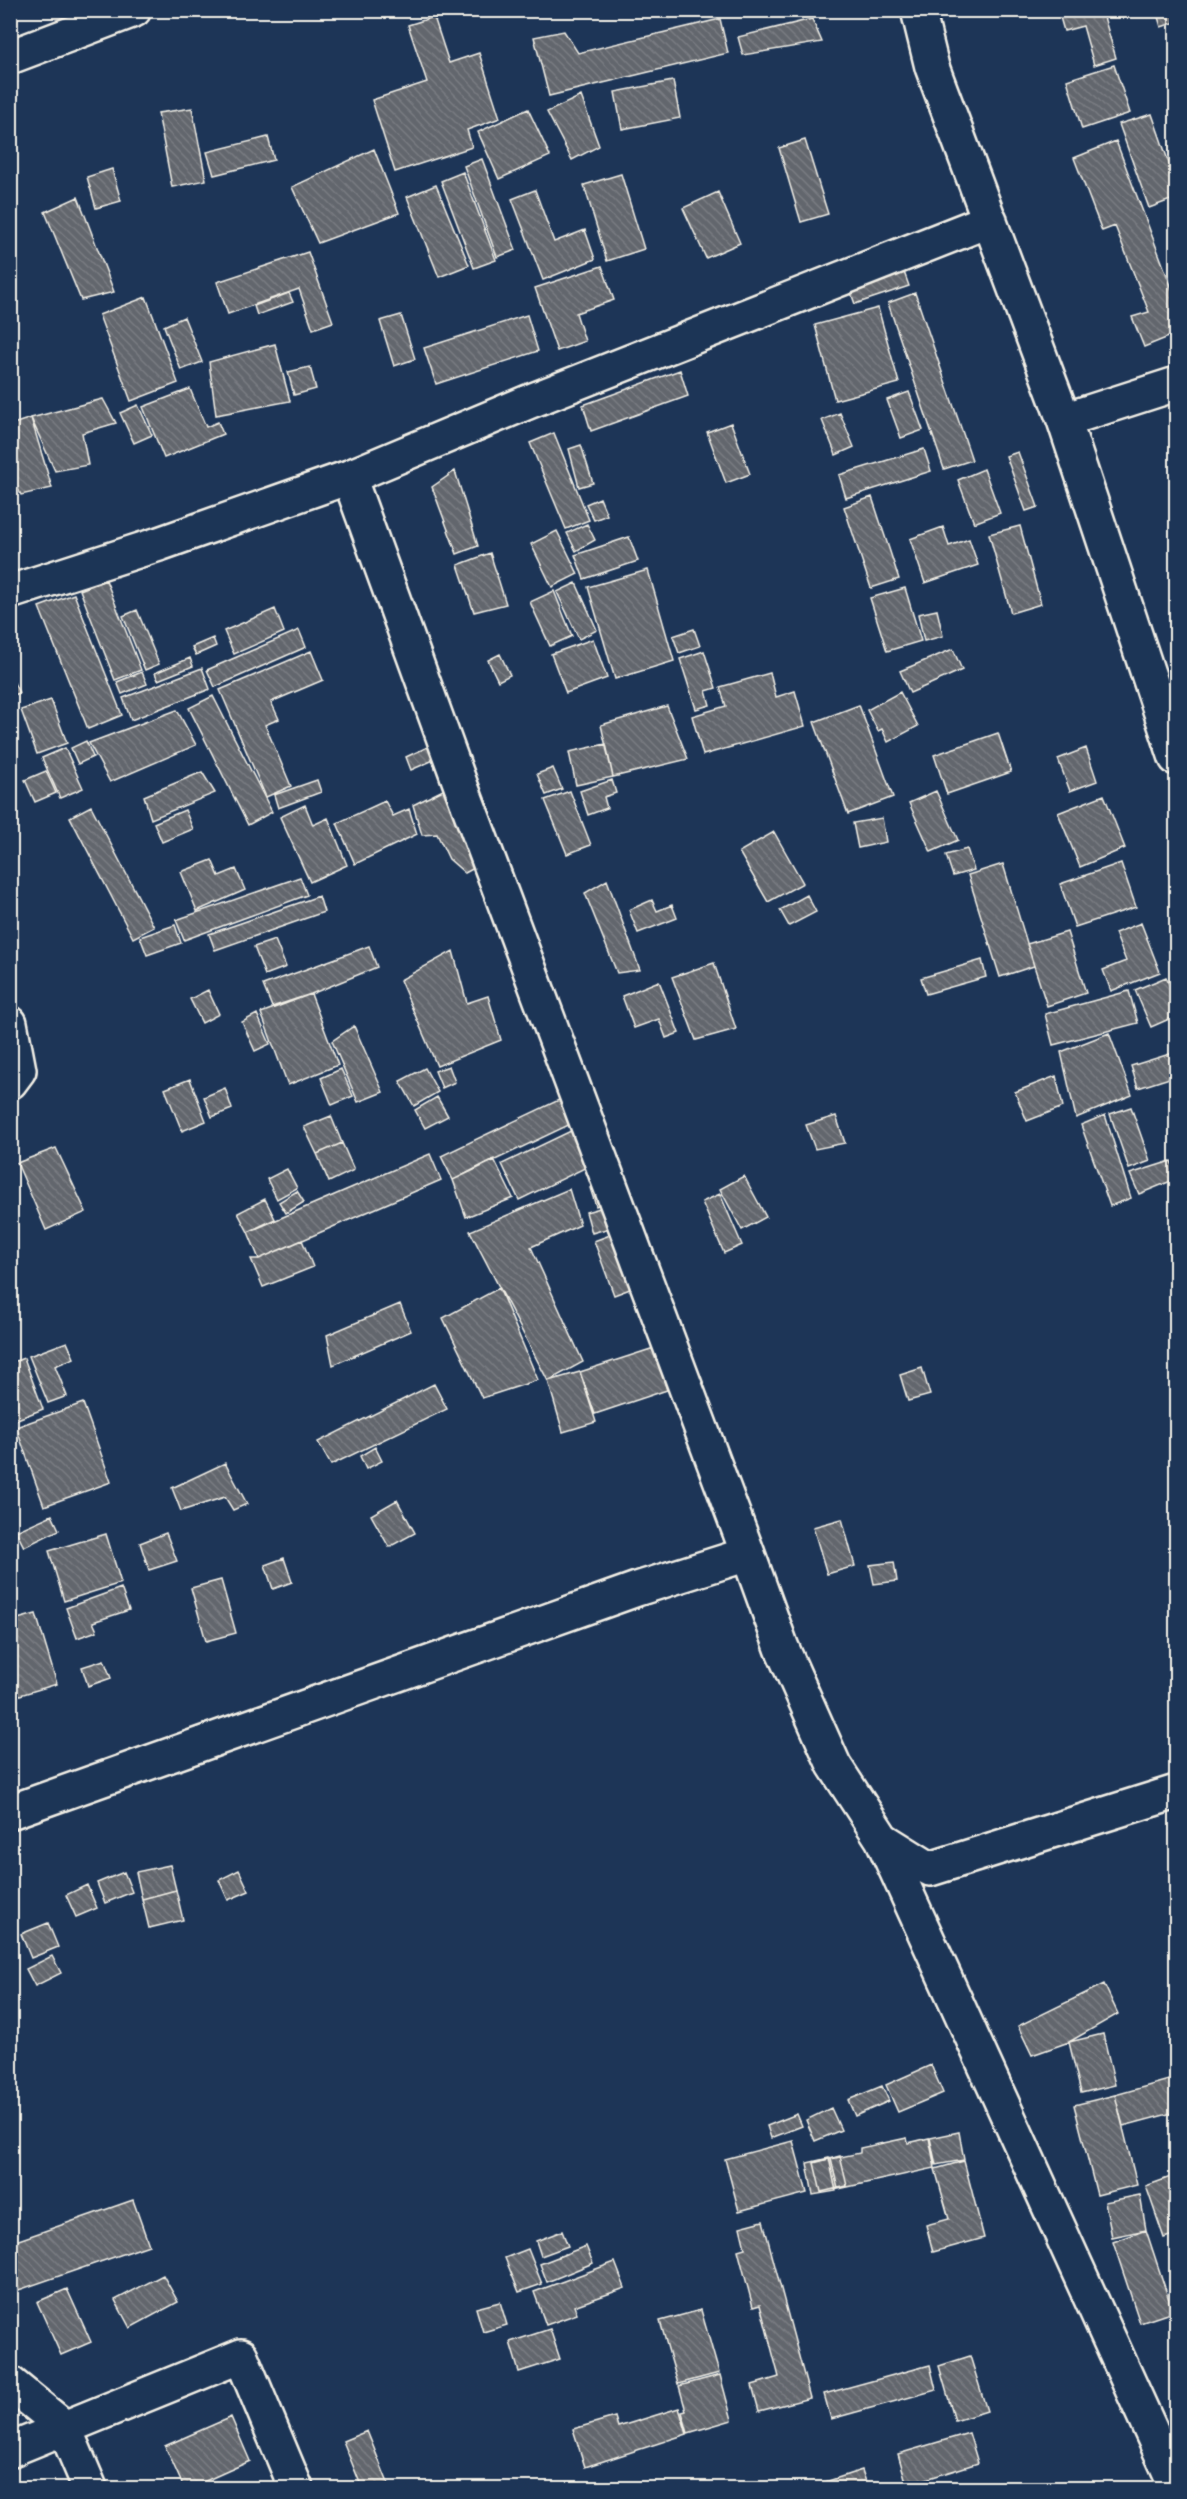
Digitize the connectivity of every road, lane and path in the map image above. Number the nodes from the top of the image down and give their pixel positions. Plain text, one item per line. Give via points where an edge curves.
1 (134, 10) edge
2 (918, 10) edge
3 (10, 57) edge
4 (990, 220) junction
5 (1176, 384) edge
6 (1064, 420) junction
7 (349, 477) junction
8 (10, 592) edge
9 (1176, 758) edge
10 (10, 1023) edge
11 (10, 1082) edge
12 (748, 1554) junction
13 (1176, 1792) edge
14 (10, 1812) edge
15 (882, 1839) junction
16 (10, 2383) edge
17 (64, 2427) junction
18 (10, 2450) edge
19 (1176, 2486) edge
20 (90, 2488) edge
21 (296, 2488) edge

1 - 3 street
2 - 4 street via 932,67
4 - 6 street
4 - 7 street
5 - 6 street
6 - 9 street
7 - 8 street
7 - 12 street
10 - 11 street via 19,1070
12 - 14 street via 637,1589
12 - 15 street via 782,1648 834,1765
13 - 15 street via 930,1869
15 - 19 street
16 - 17 street
17 - 18 street
17 - 20 street
17 - 21 street via 241,2356

